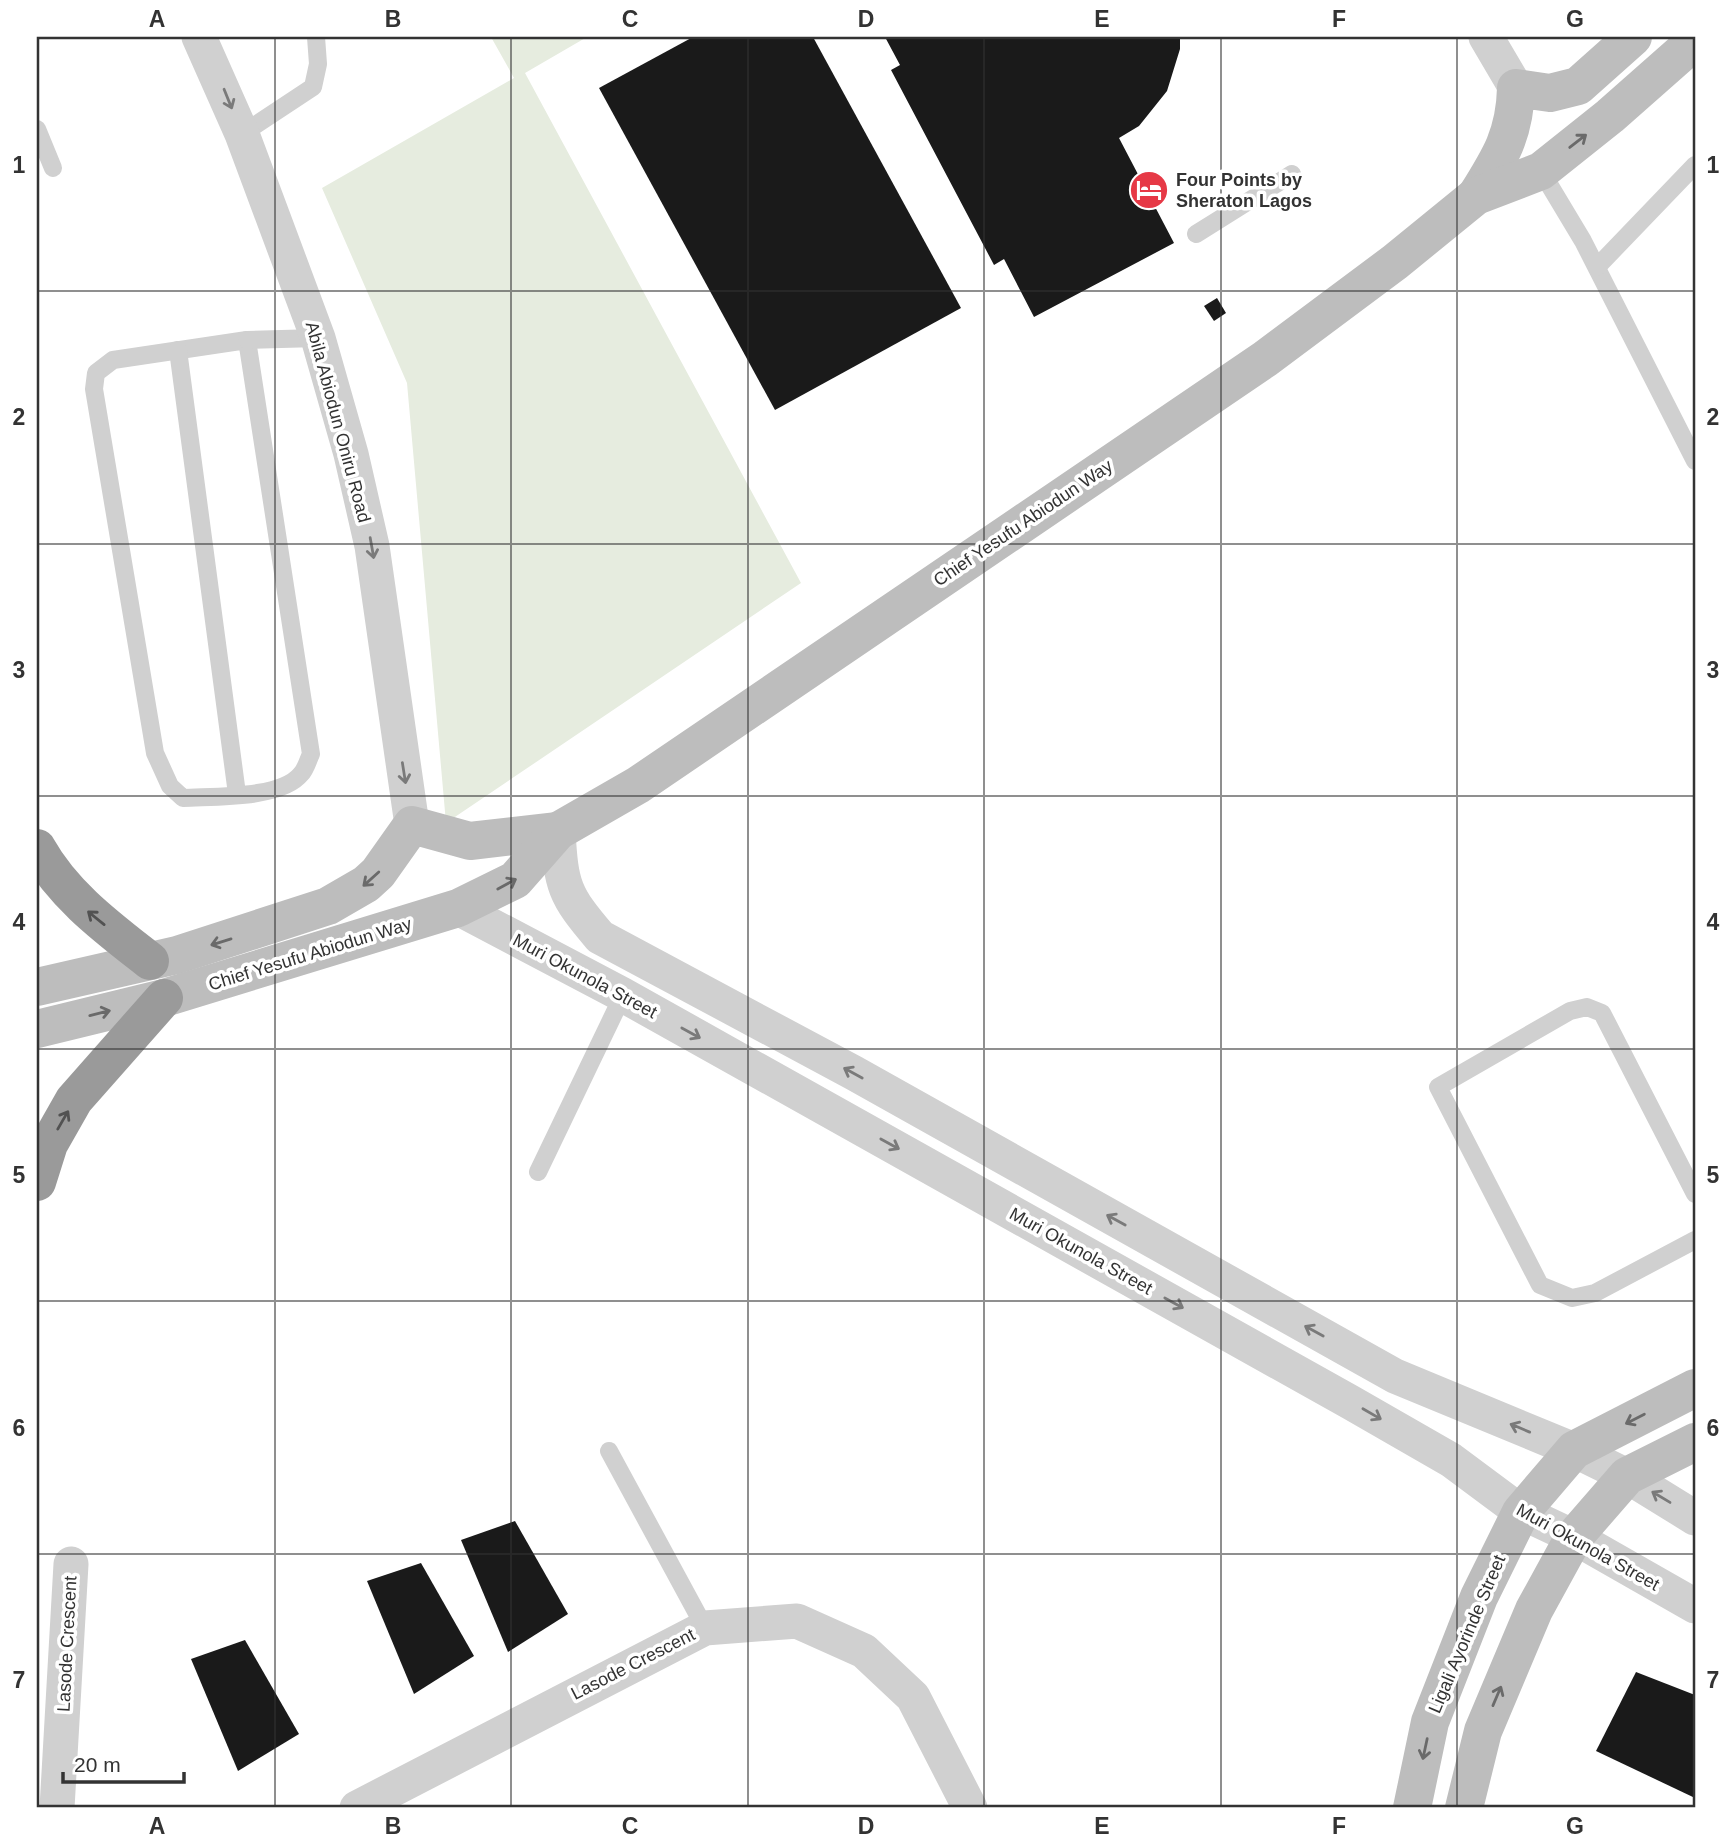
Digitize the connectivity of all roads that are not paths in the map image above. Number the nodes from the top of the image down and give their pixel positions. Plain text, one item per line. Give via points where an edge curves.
1 (199, 37) edge
2 (316, 37) edge
3 (1486, 37) edge
4 (1633, 37) edge
5 (1695, 41) edge
6 (1516, 88) junction
7 (37, 129) edge
8 (242, 134) junction
9 (1695, 165) edge
10 (53, 168) dead end
11 (1541, 171) junction
12 (1292, 174) dead end
13 (1476, 196) junction
14 (1196, 234) dead end
15 (1597, 267) junction
16 (318, 338) junction
17 (247, 340) junction
18 (177, 350) junction
19 (1695, 461) edge
20 (237, 794) junction
21 (412, 825) junction
22 (558, 831) junction
23 (37, 848) edge
24 (458, 908) junction
25 (149, 961) junction
26 (37, 987) edge
27 (623, 995) junction
28 (164, 998) junction
29 (37, 1029) edge
30 (538, 1172) dead end
31 (37, 1182) edge
32 (1695, 1194) edge
33 (1695, 1240) edge
34 (1695, 1388) edge
35 (1695, 1443) edge
36 (1574, 1450) junction
37 (609, 1451) dead end
38 (1627, 1476) junction
39 (1521, 1512) junction
40 (1695, 1518) edge
41 (1574, 1537) junction
42 (71, 1564) dead end
43 (1695, 1606) edge
44 (705, 1628) junction
45 (57, 1808) edge
46 (357, 1808) edge
47 (970, 1808) edge
48 (1412, 1808) edge
49 (1464, 1808) edge

1 -> 8 street, Abila Abiodun Oniru Road
2 - 8 lane via 318,64 313,88
3 - 6 street
4 - 6 main road via 1578,86 1550,93
11 -> 5 main road
6 - 13 main road via 1515,118 1502,155
7 - 10 lane
8 - 16 street, Abila Abiodun Oniru Road
9 - 15 lane
11 - 13 main road
11 - 15 lane
12 - 14 lane
13 - 22 main road, Chief Yesufu Abiodun Way via 1253,366 638,785
15 - 19 lane
16 - 17 lane
16 -> 21 street, Abila Abiodun Oniru Road via 372,546
17 - 18 lane
17 - 20 lane via 311,754 302,773 286,786
18 - 20 lane
18 - 20 lane via 113,360 96,373 94,389 155,753 170,786 183,798
21 - 22 main road, Chief Yesufu Abiodun Way via 470,841
21 -> 25 main road via 378,873 328,906
24 -> 22 main road, Chief Yesufu Abiodun Way via 515,880
36 -> 22 street via 1395,1376 854,1073 600,937 575,908 561,877
25 -> 23 highway via 85,909 47,867
24 - 27 street, Muri Okunola Street
24 - 28 main road, Chief Yesufu Abiodun Way
25 - 26 main road
27 - 30 lane
27 -> 39 street, Muri Okunola Street via 1395,1427 1451,1460
29 -> 28 main road, Chief Yesufu Abiodun Way
31 -> 28 highway via 49,1144 74,1100
32 - 33 lane via 1602,1013 1587,1007 1570,1011 1438,1087 1540,1285 1572,1298 1595,1293
34 -> 36 main road, Ligali Ayorinde Street
35 - 38 main road
36 - 38 street
36 - 39 main road, Ligali Ayorinde Street
37 - 44 lane
40 -> 38 street
38 - 41 main road
39 - 41 street, Muri Okunola Street
39 -> 48 main road, Ligali Ayorinde Street via 1479,1597 1430,1722
41 - 43 street, Muri Okunola Street
49 -> 41 main road via 1483,1731 1534,1610
42 - 45 street, Lasode Crescent
44 - 46 street, Lasode Crescent
44 - 47 street, Lasode Crescent via 797,1620 864,1651 913,1697

